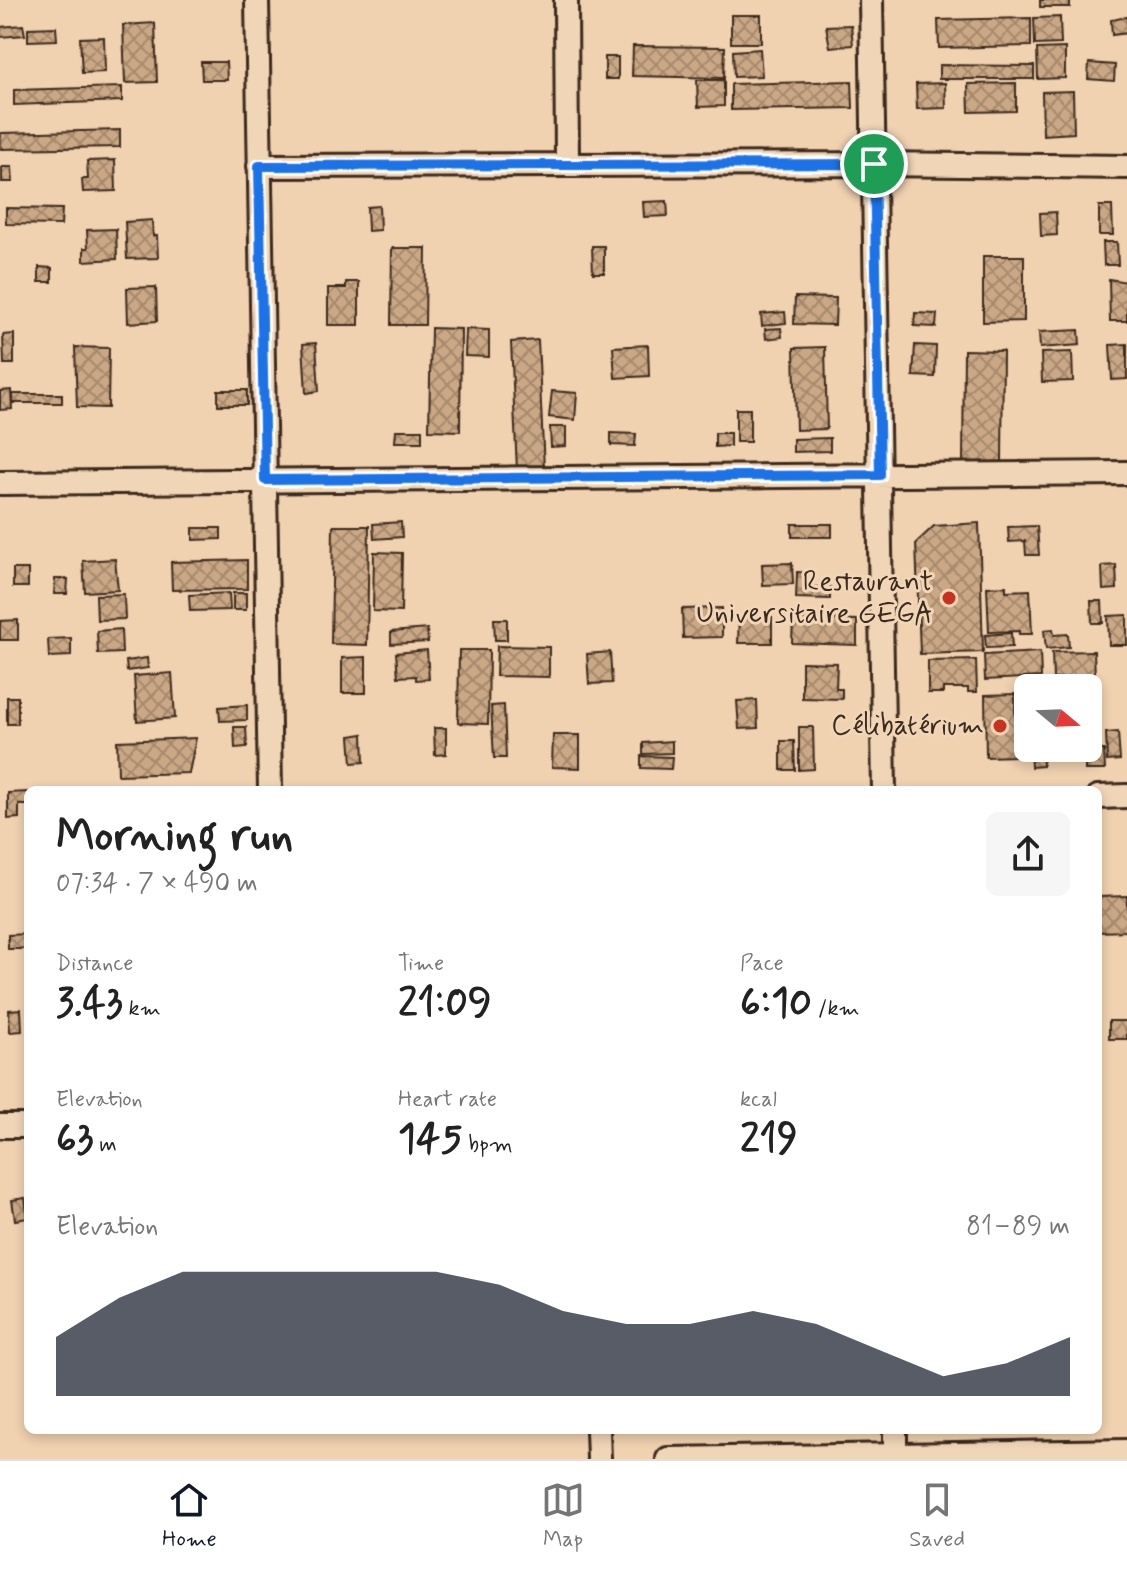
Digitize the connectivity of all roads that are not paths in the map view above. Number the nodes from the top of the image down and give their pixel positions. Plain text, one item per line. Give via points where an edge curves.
1 (257, 0) edge
2 (566, 0) edge
3 (871, 0) edge
4 (874, 164) junction
5 (567, 165) junction
6 (259, 166) junction
7 (1127, 167) edge
8 (1127, 473) edge
9 (880, 475) junction
10 (265, 480) junction
11 (0, 483) edge
12 (270, 786) edge
13 (884, 786) edge
14 (1127, 796) edge
15 (1102, 797) edge
16 (0, 1126) edge
17 (24, 1126) edge
18 (598, 1434) edge
19 (895, 1434) edge
20 (1127, 1451) edge
21 (895, 1457) edge
22 (599, 1459) edge
23 (668, 1459) edge

1 - 6 street
2 - 5 street
3 - 4 street
4 - 5 street
4 - 7 street
4 - 9 street
5 - 6 street
6 - 10 street
8 - 9 street
9 - 10 street
9 - 13 street
10 - 11 street
10 - 12 street
14 - 15 street
16 - 17 street
18 - 22 street
19 - 21 street
20 - 21 street
21 - 23 street

